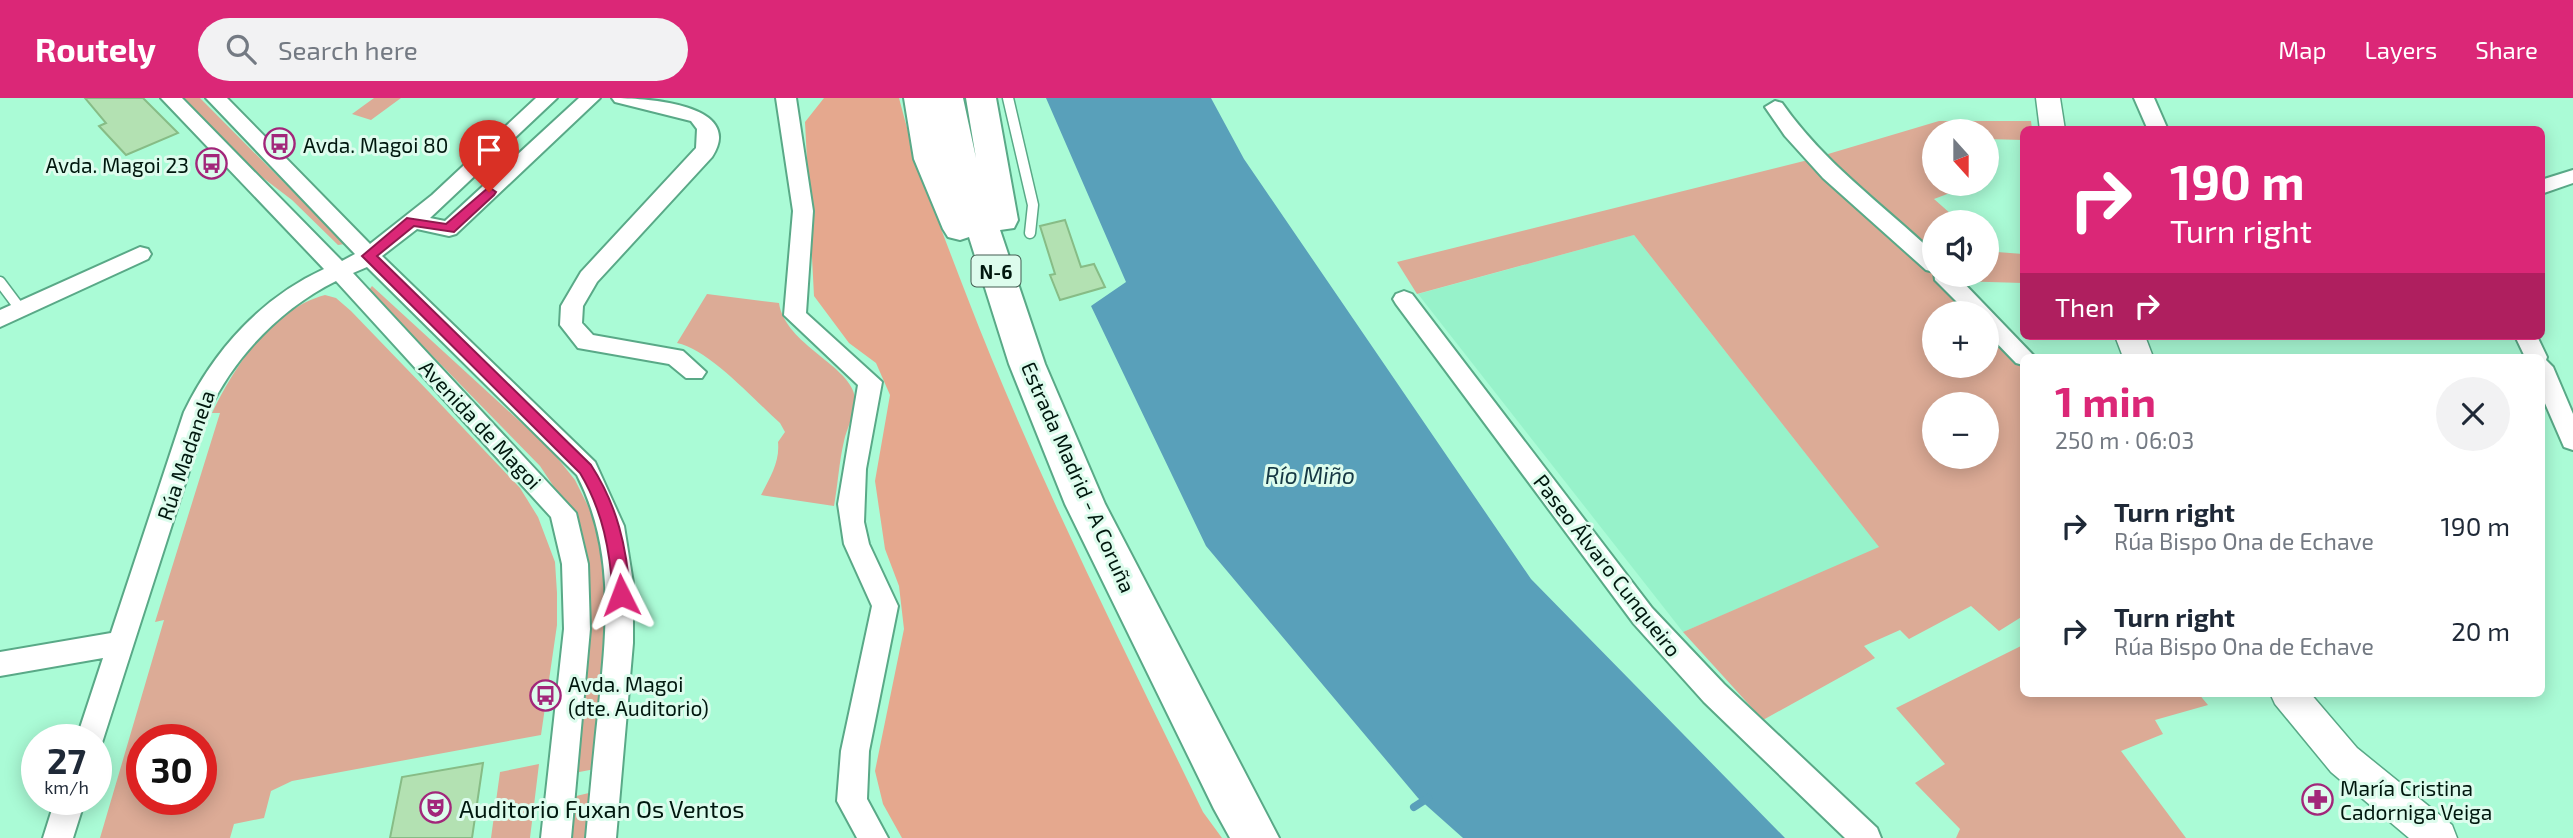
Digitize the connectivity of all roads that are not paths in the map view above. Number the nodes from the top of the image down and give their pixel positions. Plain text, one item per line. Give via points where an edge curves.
1 (172, 98) edge
2 (216, 98) edge
3 (547, 98) edge
4 (590, 98) edge
5 (621, 98) edge
6 (786, 98) edge
7 (919, 98) edge
8 (948, 98) edge
9 (981, 98) edge
10 (1008, 98) edge
11 (2048, 98) edge
12 (2144, 98) edge
13 (1775, 107) dead end
14 (2052, 126) edge
15 (2156, 126) edge
16 (2573, 176) edge
17 (2545, 186) edge
18 (412, 221) junction
19 (1030, 233) dead end
20 (140, 254) dead end
21 (1922, 255) edge
22 (369, 256) junction
23 (339, 271) junction
24 (0, 282) edge
25 (1955, 287) edge
26 (1405, 299) dead end
27 (1969, 301) edge
28 (21, 310) junction
29 (0, 319) edge
30 (1999, 331) edge
31 (2021, 354) edge
32 (694, 372) dead end
33 (2545, 377) edge
34 (1059, 439) junction
35 (2573, 441) edge
36 (1119, 572) junction
37 (121, 643) junction
38 (0, 664) edge
39 (2291, 697) edge
40 (95, 724) edge
41 (65, 815) edge
42 (58, 838) edge
43 (556, 838) edge
44 (601, 838) edge
45 (873, 838) edge
46 (1256, 838) edge
47 (1866, 838) edge
48 (2438, 838) edge

1 - 23 street, Avenida de Magoi
2 - 22 street, Avenida de Magoi
3 - 18 street, Rúa Madanela
4 - 18 street via 449,229
5 - 32 street via 688,113 704,122 709,138 705,153 589,277 572,306 571,325 586,342 675,357
6 - 45 street via 803,211 795,315 870,382 854,465 851,523 885,606 855,751 852,801
7 - 36 highway via 930,159 981,278 1012,373 1054,463
8 - 34 highway, Estrada Madrid - A Coruña / N-6 via 956,146 1018,338
9 - 34 highway via 1012,266 1031,321
10 - 19 lane via 1033,205
11 - 14 street
12 - 15 street
13 - 21 street via 1789,130 1835,180
16 - 17 street
18 - 22 street, Rúa Madanela
20 - 28 street
22 - 23 street, Rúa Madanela
22 - 44 street, Avenida de Magoi via 586,469 603,496 619,556 622,616
23 - 37 street, Rúa Madanela via 262,321 215,372 196,412
23 - 43 street, Avenida de Magoi via 563,513 575,564 577,629
24 - 28 lane
25 - 27 street
26 - 47 street, Paseo Álvaro Cunqueiro via 1643,616 1714,693
28 - 29 street
30 - 31 street
33 - 35 street
34 - 36 highway, Estrada Madrid - A Coruña / N-6
36 - 46 highway, Estrada Madrid - A Coruña / N-6
37 - 38 street
37 - 40 street, Rúa Madanela
39 - 48 street via 2344,760
41 - 42 street

